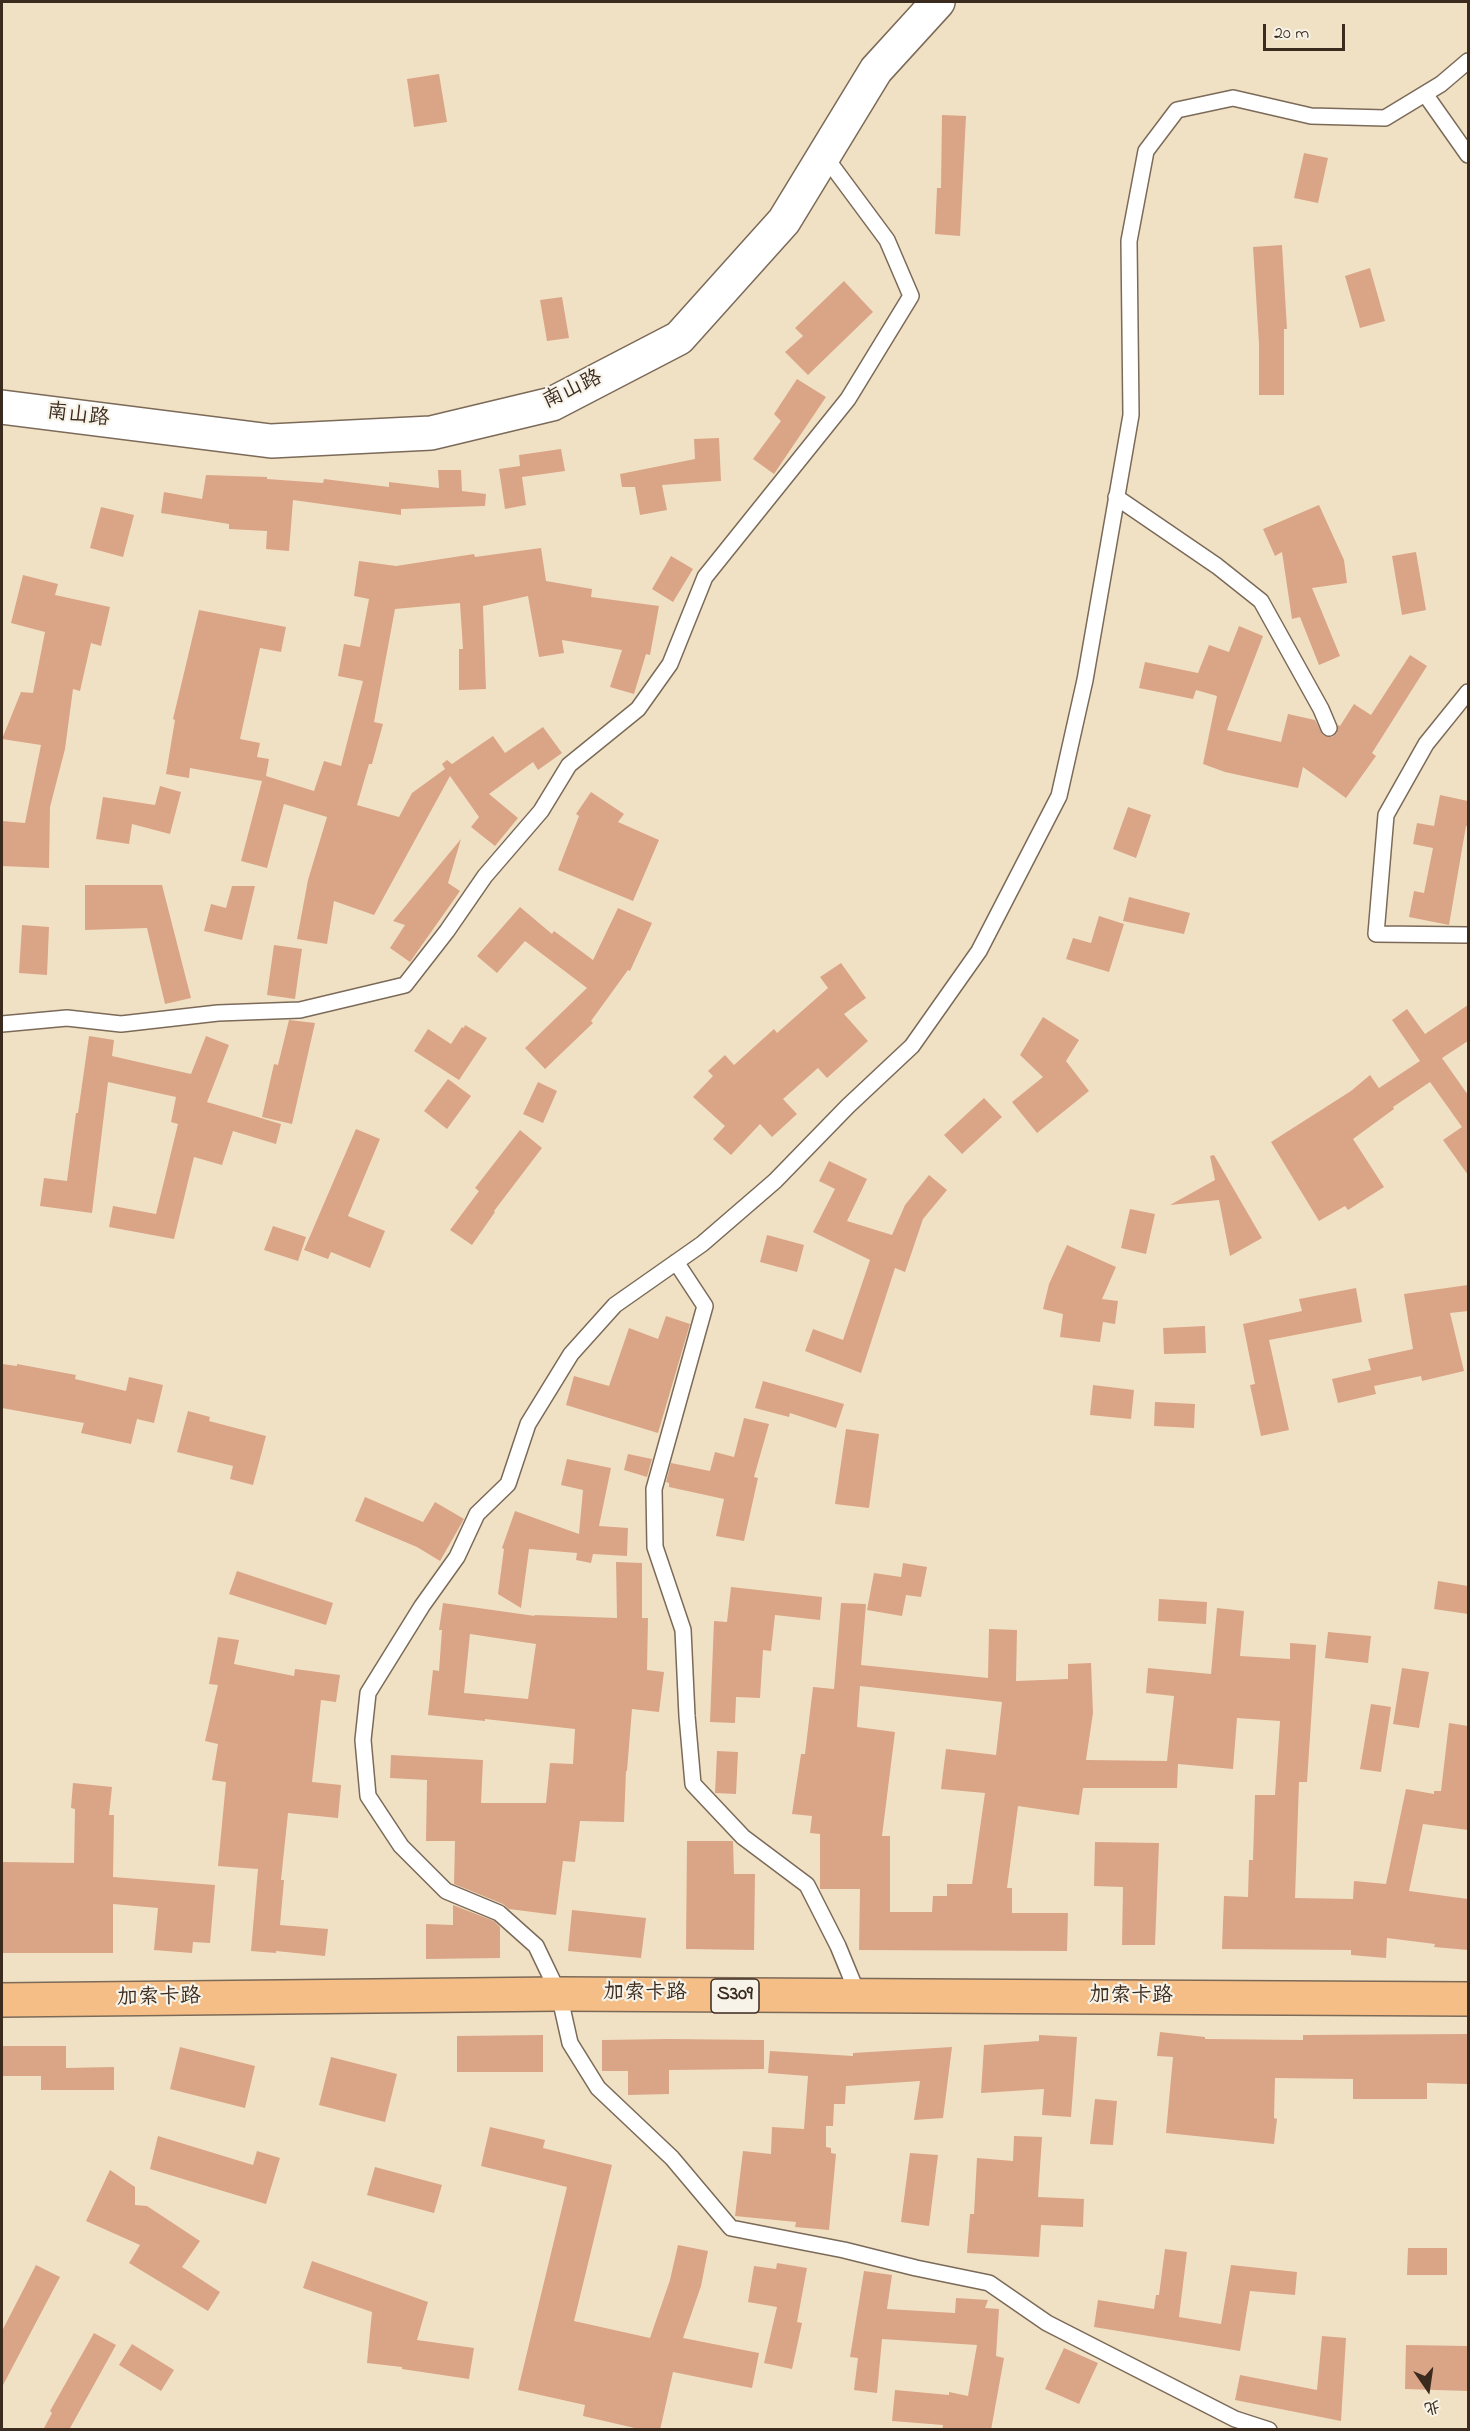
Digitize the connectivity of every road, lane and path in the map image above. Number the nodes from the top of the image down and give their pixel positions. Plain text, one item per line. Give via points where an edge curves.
1 (938, 2) edge
2 (1468, 60) edge
3 (1425, 94) junction
4 (824, 155) junction
5 (1468, 155) edge
6 (2, 407) edge
7 (1116, 497) junction
8 (1468, 692) edge
9 (1329, 728) dead end
10 (1468, 935) edge
11 (2, 1024) edge
12 (676, 1262) junction
13 (559, 1994) junction
14 (859, 1997) junction
15 (1468, 1999) edge
16 (2, 2000) edge
17 (1269, 2430) edge

1 - 4 street, 南山路 via 876,70
2 - 3 lane
3 - 5 lane
3 - 7 lane via 1385,118 1311,116 1233,98 1177,110 1146,151 1129,242 1131,415
4 - 6 street, 南山路 via 784,221 679,338 552,404 431,433 271,441
4 - 11 lane via 886,240 911,296 848,399 705,577 670,664 638,709 569,765 541,811 485,876 405,985 300,1010 121,1023 67,1018
7 - 9 lane via 1261,601
7 - 12 lane via 1085,680 1059,796 979,951 912,1046 775,1181
8 - 10 lane via 1425,744 1386,815 1376,934
12 - 13 lane via 615,1305 571,1354 528,1424 508,1484 477,1514 457,1557 368,1693 363,1740 368,1796 401,1846 446,1892 499,1913 536,1946
12 - 14 lane via 705,1306 654,1489 655,1547 683,1630 693,1784 743,1837 807,1885
13 - 14 main road, 加索卡路 / S309
13 - 16 main road, 加索卡路 / S309
13 - 17 lane via 570,2043 598,2088 672,2158 731,2228 989,2283 1047,2323 1235,2419
14 - 15 main road, 加索卡路 / S309

